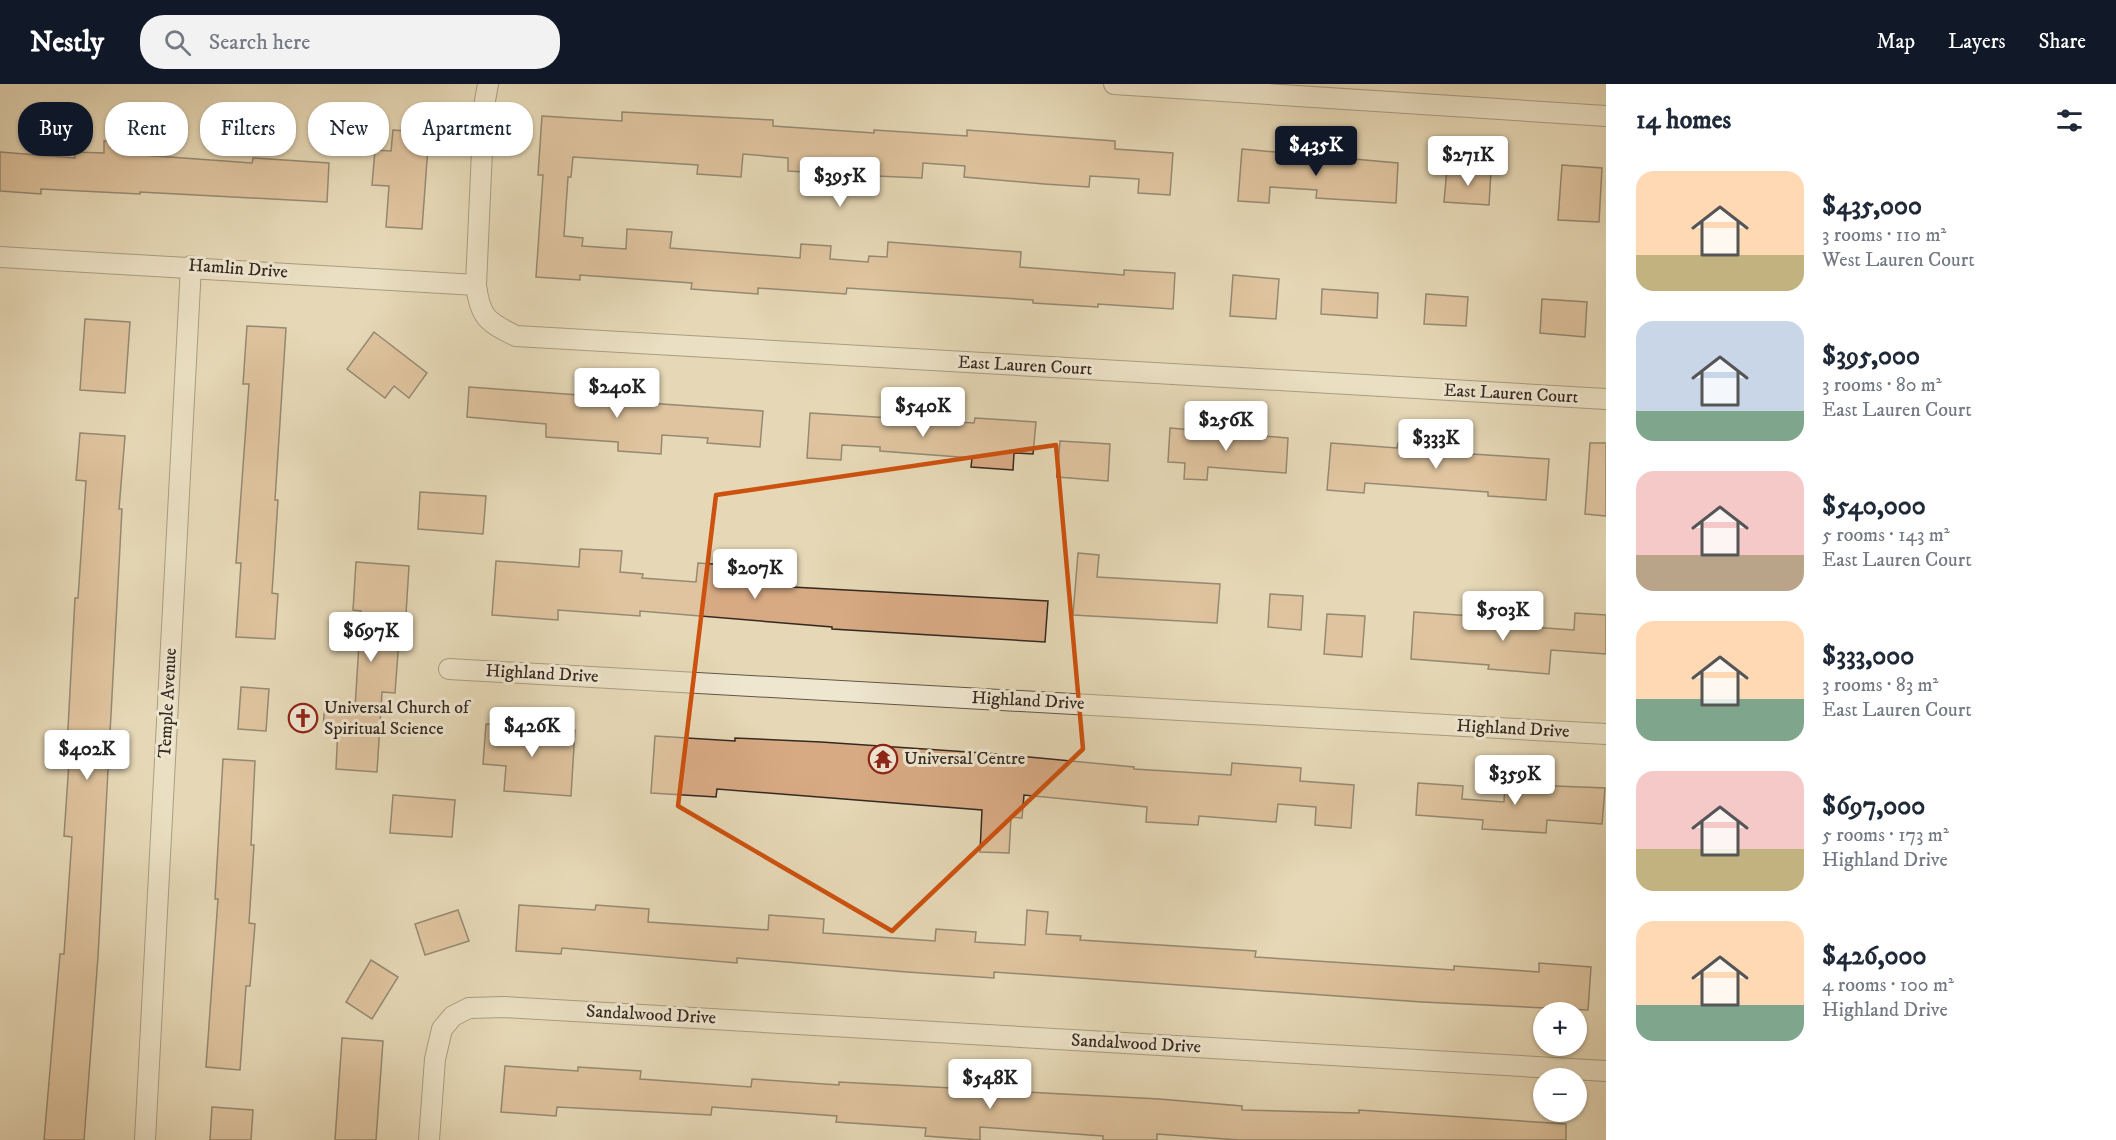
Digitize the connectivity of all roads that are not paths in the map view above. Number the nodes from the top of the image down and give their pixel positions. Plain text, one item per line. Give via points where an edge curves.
1 (488, 84) edge
2 (1114, 84) edge
3 (1606, 116) edge
4 (0, 257) edge
5 (191, 266) junction
6 (476, 285) junction
7 (1606, 399) edge
8 (449, 669) dead end
9 (1606, 734) edge
10 (1606, 1071) edge
11 (145, 1140) edge
12 (429, 1140) edge

1 - 6 street, East Lauren Court
2 - 3 street
4 - 5 street, Hamlin Drive
5 - 6 street, Hamlin Drive
5 - 11 street, Temple Avenue
6 - 7 street, East Lauren Court via 479,307 490,324 516,336
8 - 9 street, Highland Drive
10 - 12 street, Sandalwood Drive via 469,1008 453,1016 442,1029 435,1059

